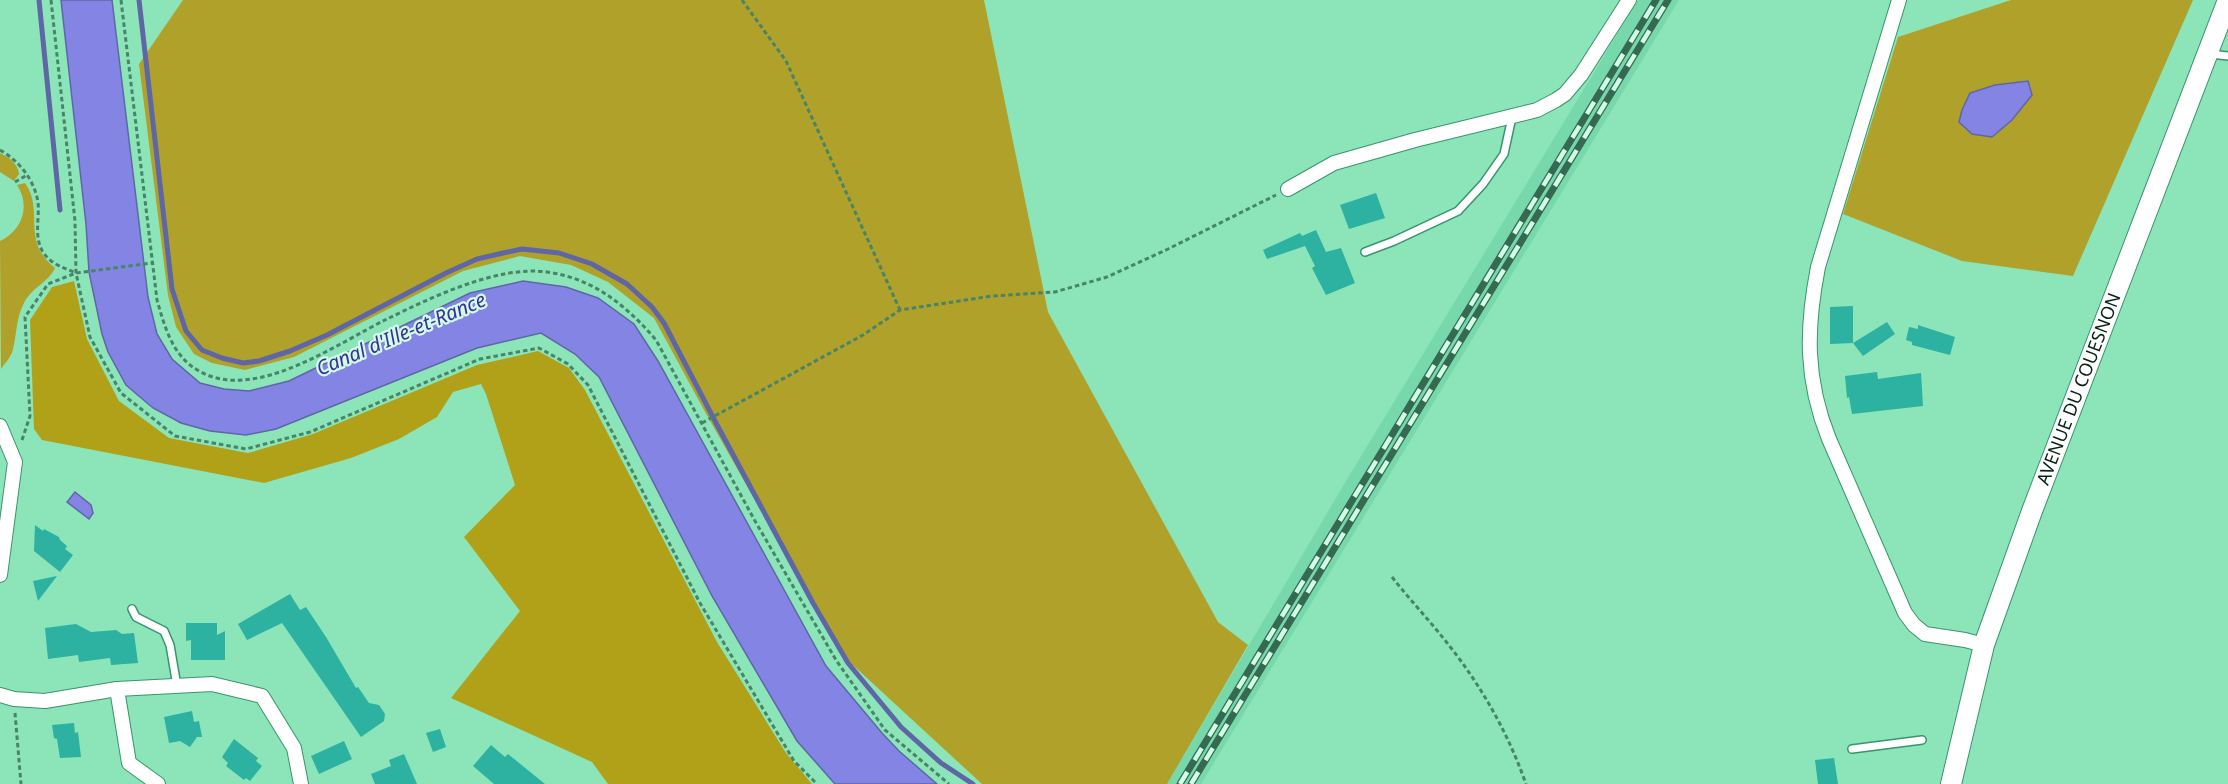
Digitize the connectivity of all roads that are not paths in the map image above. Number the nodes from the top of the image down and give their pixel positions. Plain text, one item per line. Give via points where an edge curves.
1 (1629, 0) edge
2 (1899, 0) edge
3 (2228, 0) edge
4 (2208, 53) junction
5 (2228, 56) edge
6 (1512, 115) junction
7 (1288, 189) road end
8 (1365, 252) dead end
9 (0, 426) edge
10 (0, 575) edge
11 (132, 609) dead end
12 (1984, 645) junction
13 (177, 686) junction
14 (117, 689) junction
15 (0, 695) edge
16 (1922, 740) dead end
17 (1852, 749) dead end
18 (158, 784) edge
19 (301, 784) edge
20 (1951, 784) edge

1 - 6 street via 1565,94 1536,110
2 - 12 street via 1818,267 1810,304 1812,377 1817,410 1828,439 1905,613 1925,634
3 - 4 street, AVENUE DU COUESNON
4 - 5 lane
4 - 12 street, AVENUE DU COUESNON
6 - 7 street via 1334,163
6 - 8 lane via 1504,153 1458,211
9 - 10 street via 15,462
11 - 13 lane via 136,617 164,631
12 - 20 street, AVENUE DU COUESNON
13 - 14 street
13 - 19 street via 212,684 262,696 294,748
14 - 15 street via 45,701
14 - 18 street via 129,763
16 - 17 lane

